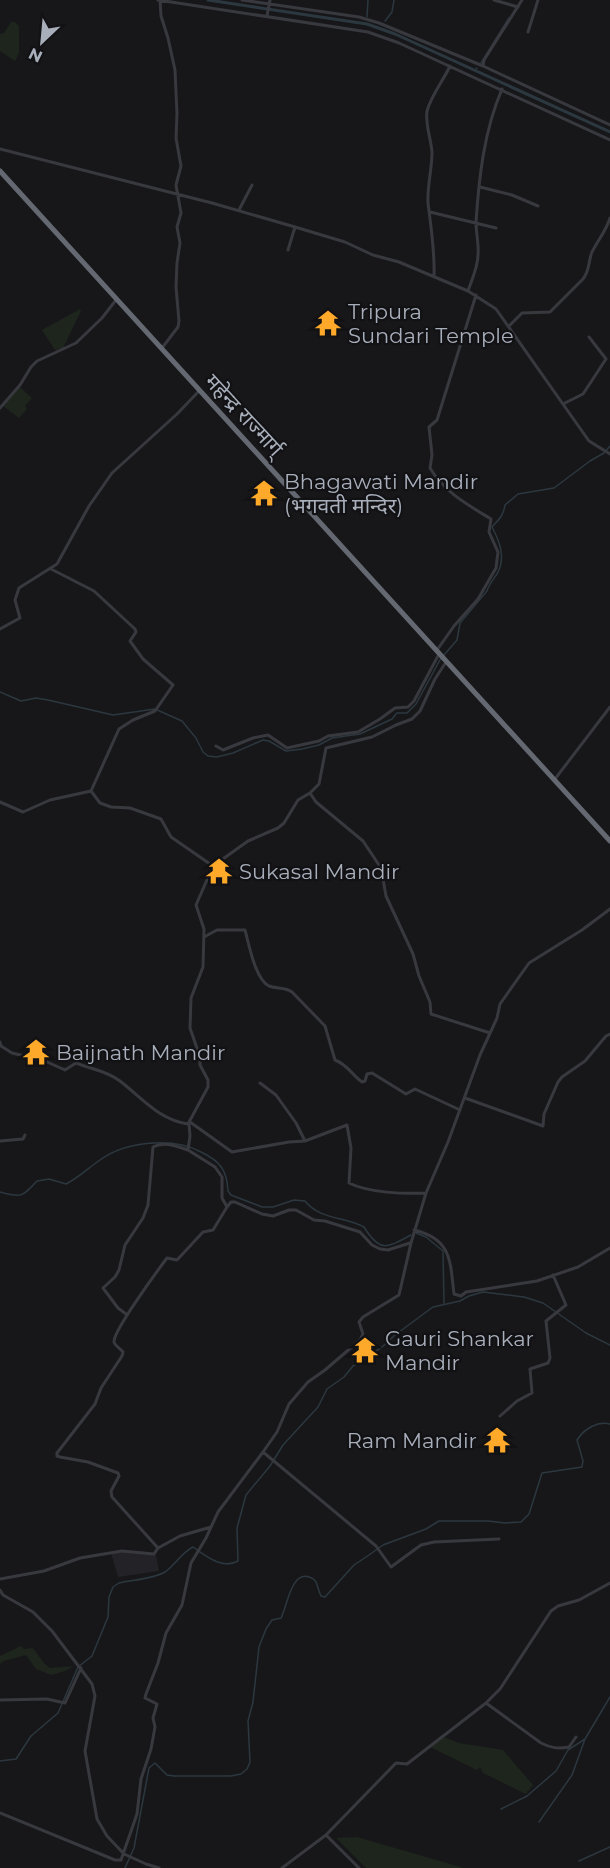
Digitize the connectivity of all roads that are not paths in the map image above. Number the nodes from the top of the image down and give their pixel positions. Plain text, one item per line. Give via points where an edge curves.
1 (159, 0) edge
2 (242, 0) edge
3 (494, 0) edge
4 (522, 0) edge
5 (538, 0) edge
6 (269, 2) edge
7 (518, 8) junction
8 (267, 15) junction
9 (528, 32) dead end
10 (450, 66) junction
11 (483, 66) junction
12 (502, 89) junction
13 (610, 125) edge
14 (610, 140) edge
15 (0, 149) edge
16 (0, 171) edge
17 (252, 185) dead end
18 (480, 187) junction
19 (177, 194) junction
20 (538, 206) dead end
21 (239, 210) junction
22 (430, 212) junction
23 (610, 218) edge
24 (476, 223) junction
25 (295, 227) junction
26 (496, 228) dead end
27 (288, 250) dead end
28 (434, 276) junction
29 (468, 291) junction
30 (476, 295) junction
31 (116, 300) junction
32 (509, 326) junction
33 (588, 337) dead end
34 (161, 349) junction
35 (199, 391) junction
36 (562, 404) junction
37 (0, 408) edge
38 (610, 453) edge
39 (51, 569) junction
40 (0, 629) edge
41 (442, 656) junction
42 (610, 707) edge
43 (216, 746) dead end
44 (554, 780) junction
45 (90, 791) junction
46 (310, 793) junction
47 (0, 802) edge
48 (610, 841) edge
49 (213, 866) junction
50 (610, 909) edge
51 (204, 937) junction
52 (490, 1033) junction
53 (610, 1034) edge
54 (0, 1042) edge
55 (260, 1083) dead end
56 (465, 1098) junction
57 (460, 1110) junction
58 (189, 1123) junction
59 (25, 1135) dead end
60 (0, 1141) edge
61 (304, 1141) junction
62 (188, 1147) junction
63 (426, 1193) junction
64 (227, 1207) junction
65 (414, 1230) junction
66 (411, 1243) junction
67 (610, 1248) edge
68 (553, 1275) junction
69 (126, 1314) junction
70 (500, 1416) dead end
71 (263, 1452) junction
72 (211, 1527) junction
73 (499, 1539) dead end
74 (158, 1548) junction
75 (0, 1579) edge
76 (610, 1582) edge
77 (0, 1590) edge
78 (80, 1666) junction
79 (0, 1700) edge
80 (486, 1702) junction
81 (576, 1737) dead end
82 (0, 1813) edge
83 (326, 1835) junction
84 (124, 1854) junction
85 (159, 1868) edge
86 (282, 1868) edge
87 (359, 1868) edge

1 - 8 street
1 - 19 street via 175,70 176,138 181,166
2 - 6 street
3 - 7 street
4 - 7 street
5 - 9 street
6 - 8 street
6 - 11 street via 359,17
7 - 11 street
8 - 10 street via 368,32
10 - 12 street
10 - 22 street via 427,117 432,155
11 - 13 street
12 - 14 street
12 - 18 street via 487,130
15 - 19 street
16 - 31 highway, महेन्द्र राज्मार्ग्
17 - 21 street
18 - 20 street
18 - 24 street
19 - 21 street
19 - 34 street via 181,213 177,228 179,321
21 - 25 street
22 - 24 street
22 - 28 street
23 - 32 street via 583,279 550,312 522,313
24 - 26 street
24 - 29 street via 478,254
25 - 27 street
25 - 28 street
28 - 29 street
29 - 30 street
30 - 32 street via 496,309
30 - 41 street via 437,420 429,427 430,468 459,499 491,519 489,532 498,552 496,568 478,599 454,626
31 - 34 highway, महेन्द्र राज्मार्ग्
31 - 37 street via 76,343 37,361
32 - 36 street
33 - 36 street via 606,359 583,394
34 - 35 highway, महेन्द्र राज्मार्ग्
35 - 39 street via 112,473
35 - 41 highway, महेन्द्र राज्मार्ग्
36 - 38 street via 589,441
39 - 40 street via 19,588 15,600 20,618
39 - 45 street via 94,591 135,629 130,641 143,659 173,685 155,711 119,729
41 - 43 street via 408,707 395,708 358,732 287,748 268,735 223,750
41 - 44 highway, महेन्द्र राज्मार्ग्
41 - 46 street via 420,711 412,719 372,736 326,748 321,779
42 - 44 street
44 - 48 highway, महेन्द्र राज्मार्ग्
45 - 47 street via 50,800 23,812
45 - 49 street via 95,799 111,807 130,808 160,819 171,837
46 - 49 street via 298,800 278,828 248,841
46 - 52 street via 315,802 363,841 381,868 386,896 413,954 431,1014
49 - 51 street via 196,905
50 - 52 street via 529,963 500,1004
51 - 57 street via 217,930 245,930 264,982 288,989 324,1026 335,1060 353,1071 356,1078 362,1082 372,1073 406,1094 415,1089
51 - 58 street via 202,972 191,998 189,1017 208,1087
52 - 56 street
53 - 56 street via 558,1082 543,1126
54 - 58 street via 12,1053 62,1069 76,1063 110,1074 150,1108 174,1121
55 - 61 street via 276,1095 296,1122
56 - 57 street
57 - 63 street
58 - 61 street via 232,1152
58 - 62 street
59 - 60 street via 23,1139
61 - 63 street via 347,1125 351,1148 349,1183 402,1193
62 - 64 street via 222,1177 222,1198
62 - 69 street via 153,1147 148,1205 125,1245 115,1277 103,1288
63 - 65 street
64 - 66 street via 235,1202 273,1216 296,1210 314,1220 360,1232 380,1249
64 - 69 street via 213,1230 203,1232 177,1260 167,1258
65 - 66 street
65 - 68 street via 430,1234 448,1251 454,1294 460,1296
66 - 71 street via 399,1295 363,1317 359,1322 363,1334 360,1340 308,1382 289,1404
67 - 68 street via 578,1267
68 - 70 street via 566,1305 548,1318 550,1358 530,1369 532,1392
69 - 74 street via 114,1340 122,1356 95,1404 57,1456 118,1473 112,1497
71 - 72 street
71 - 73 street via 376,1546 391,1567 421,1545
72 - 74 street via 180,1536
72 - 84 street via 191,1563 182,1605 166,1633 146,1694 145,1698 157,1704 151,1749
74 - 75 street via 154,1554 122,1551 80,1558 44,1571
76 - 80 street via 551,1611 500,1689
77 - 78 street via 52,1630
78 - 79 street via 65,1703 47,1699
78 - 84 street via 95,1695 85,1751 97,1819
80 - 81 street via 550,1748 569,1747
80 - 83 street via 407,1764 396,1763
82 - 84 street via 115,1860 121,1860
83 - 86 street
83 - 87 street
84 - 85 street

